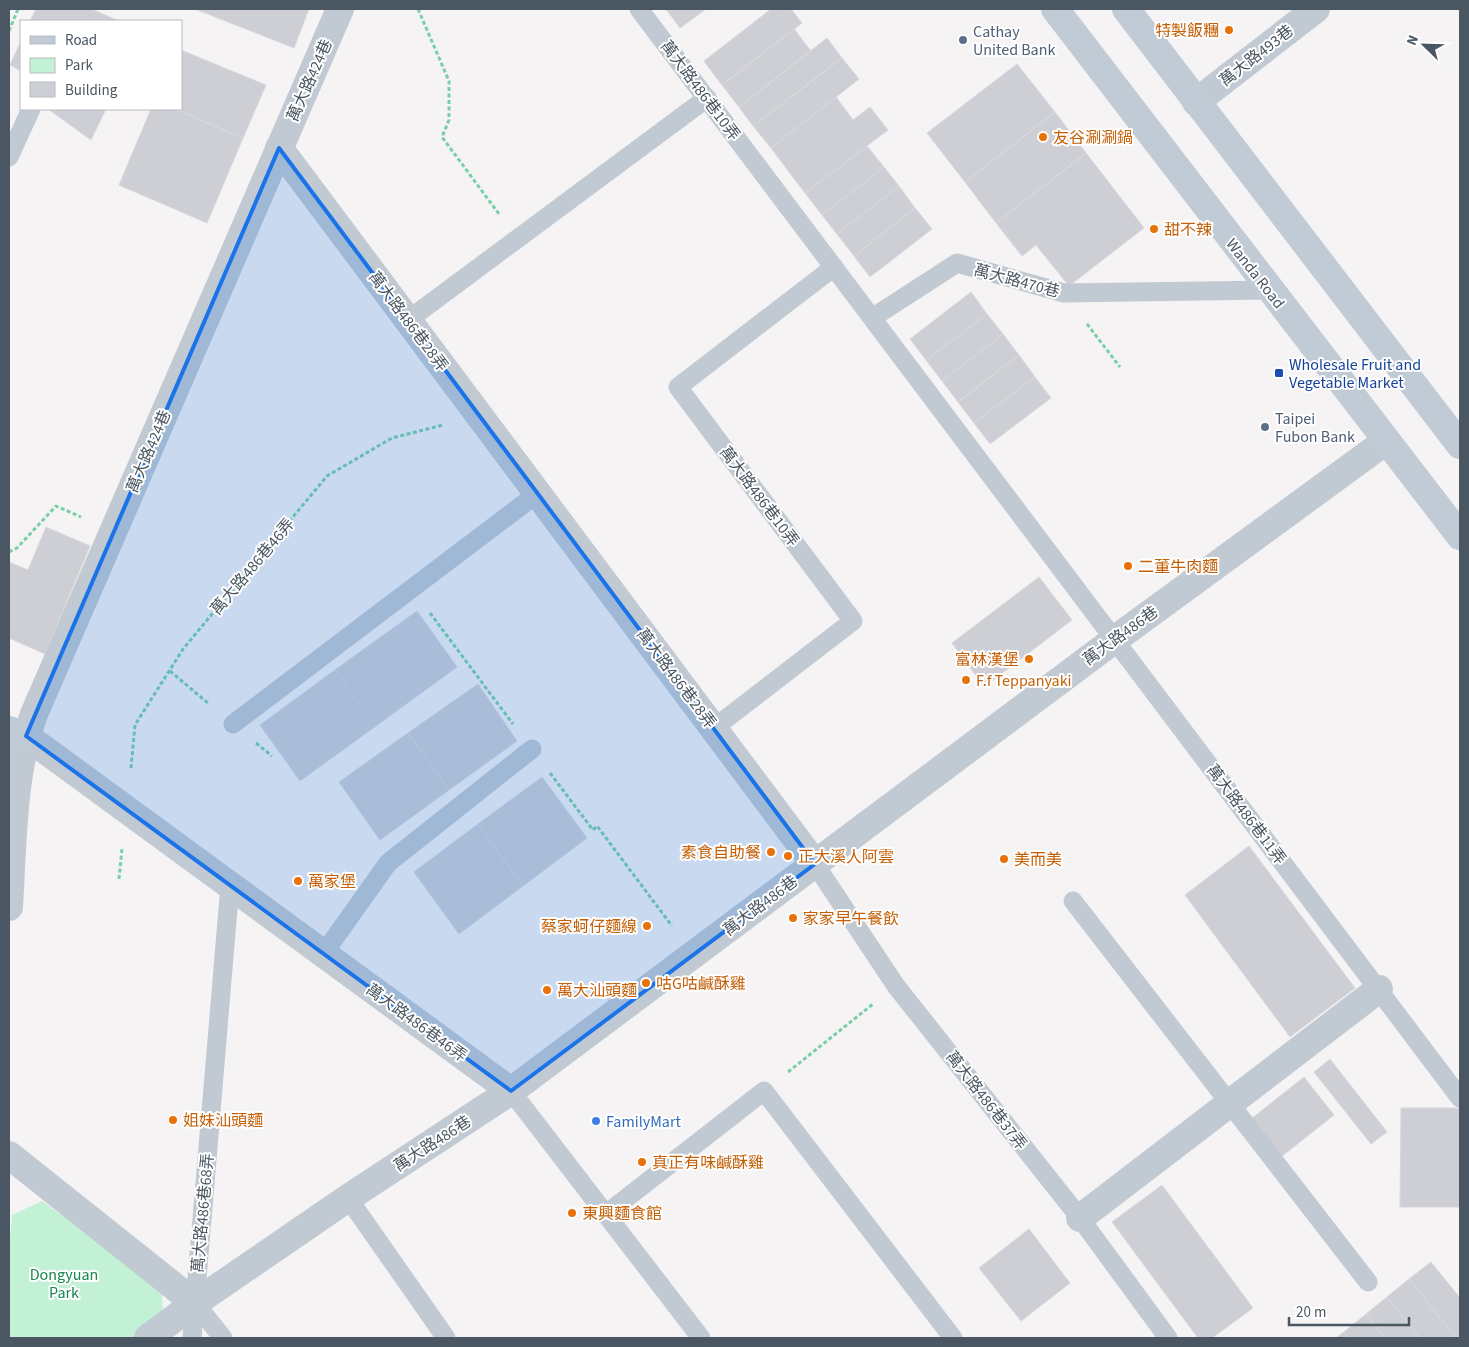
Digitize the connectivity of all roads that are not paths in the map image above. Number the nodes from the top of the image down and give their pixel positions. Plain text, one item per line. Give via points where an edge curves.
1 (340, 9) edge
2 (639, 9) edge
3 (1055, 9) edge
4 (1126, 9) edge
5 (1316, 9) edge
6 (707, 98) junction
7 (1196, 102) junction
8 (30, 110) edge
9 (279, 148) junction
10 (9, 158) edge
11 (834, 267) junction
12 (1269, 290) junction
13 (872, 318) junction
14 (408, 320) junction
15 (1386, 441) junction
16 (1460, 446) edge
17 (538, 493) junction
18 (1460, 536) edge
19 (1114, 640) junction
20 (233, 724) dead end
21 (714, 728) junction
22 (17, 733) edge
23 (532, 749) road end
24 (815, 864) junction
25 (230, 885) junction
26 (1074, 901) dead end
27 (9, 907) edge
28 (324, 953) junction
29 (1380, 989) junction
30 (511, 1091) junction
31 (1460, 1098) edge
32 (1229, 1104) junction
33 (9, 1155) edge
34 (348, 1198) junction
35 (606, 1214) junction
36 (1080, 1218) junction
37 (1368, 1282) dead end
38 (195, 1303) junction
39 (1163, 1336) edge
40 (148, 1338) edge
41 (192, 1338) edge
42 (223, 1338) edge
43 (446, 1338) edge
44 (701, 1338) edge
45 (953, 1338) edge

1 - 9 street, 萬大路424巷
2 - 6 lane, 萬大路486巷10弄
3 - 12 main road, Wanda Road
4 - 7 main road
5 - 7 street, 萬大路493巷
6 - 11 lane, 萬大路486巷10弄
6 - 14 lane
7 - 16 main road
8 - 10 lane
9 - 14 street, 萬大路486巷28弄
9 - 22 street, 萬大路424巷 via 113,531
11 - 13 lane, 萬大路486巷10弄
11 - 21 lane, 萬大路486巷10弄 via 678,387 853,620
12 - 13 lane, 萬大路470巷 via 1064,293 957,263
12 - 15 main road, Wanda Road
13 - 19 lane, 萬大路486巷10弄
14 - 17 street, 萬大路486巷28弄
15 - 18 main road, Wanda Road
15 - 19 street, 萬大路486巷
17 - 20 lane
17 - 21 street, 萬大路486巷28弄
19 - 24 street, 萬大路486巷
19 - 29 lane, 萬大路486巷11弄
21 - 24 street, 萬大路486巷28弄
22 - 25 street, 萬大路486巷46弄
22 - 27 street, 萬大路424巷 via 16,810
23 - 28 lane via 388,863
24 - 30 street, 萬大路486巷
24 - 36 lane, 萬大路486巷37弄 via 896,986
25 - 28 street, 萬大路486巷46弄
25 - 38 lane, 萬大路486巷68弄
26 - 32 lane
28 - 30 street, 萬大路486巷46弄
29 - 31 lane, 萬大路486巷11弄
29 - 32 street
30 - 34 street, 萬大路486巷
30 - 35 lane
32 - 36 street
32 - 37 lane
33 - 38 street, 萬大路486巷68弄
34 - 38 street, 萬大路486巷
34 - 43 lane
35 - 44 lane
35 - 45 lane via 764,1091
36 - 39 lane, 萬大路486巷37弄
38 - 40 street, 萬大路486巷
38 - 41 lane
38 - 42 lane

